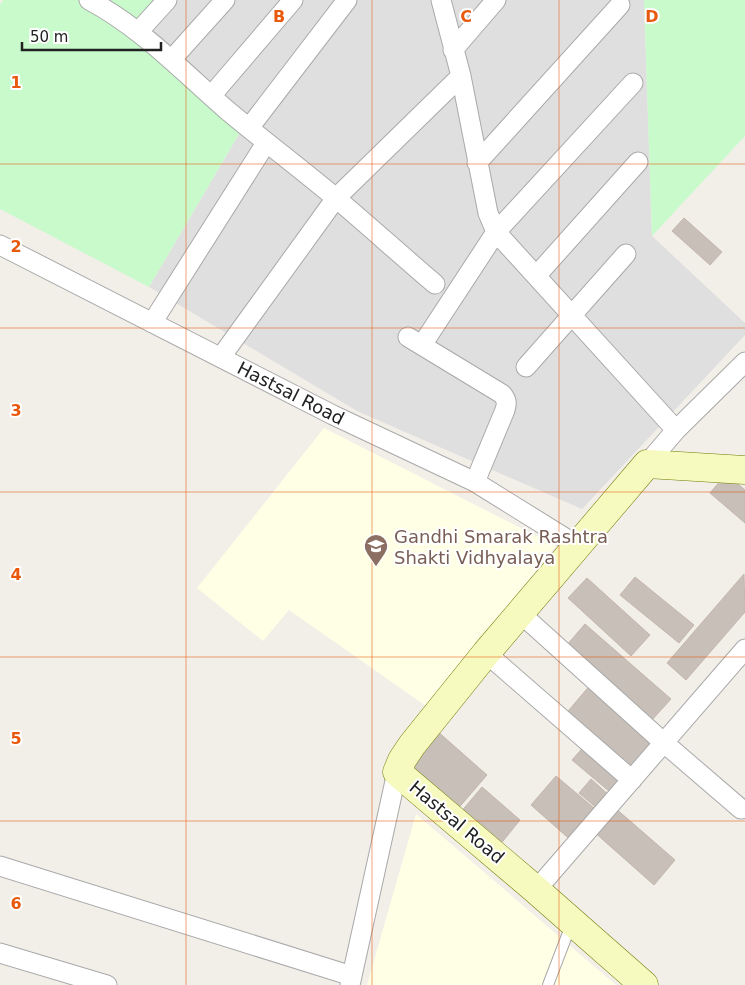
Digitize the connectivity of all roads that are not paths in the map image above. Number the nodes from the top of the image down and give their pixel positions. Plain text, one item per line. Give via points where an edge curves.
1 (89, 0) edge
2 (167, 0) edge
3 (225, 0) edge
4 (293, 0) edge
5 (347, 0) edge
6 (441, 0) edge
7 (496, 0) edge
8 (620, 5) dead end
9 (138, 32) junction
10 (453, 50) junction
11 (172, 59) junction
12 (461, 76) junction
13 (633, 83) dead end
14 (211, 96) junction
15 (249, 128) junction
16 (266, 143) junction
17 (638, 162) dead end
18 (477, 163) junction
19 (336, 198) junction
20 (496, 232) junction
21 (0, 245) edge
22 (626, 254) dead end
23 (536, 275) junction
24 (435, 284) dead end
25 (571, 316) junction
26 (152, 323) junction
27 (221, 357) junction
28 (745, 362) edge
29 (526, 367) dead end
30 (676, 430) junction
31 (647, 464) junction
32 (745, 470) edge
33 (475, 482) junction
34 (578, 546) junction
35 (520, 613) junction
36 (745, 649) edge
37 (486, 653) junction
38 (663, 742) junction
39 (397, 772) junction
40 (632, 780) junction
41 (741, 809) dead end
42 (0, 866) edge
43 (536, 890) junction
44 (572, 921) junction
45 (0, 953) edge
46 (351, 980) edge
47 (107, 985) edge
48 (548, 985) edge
49 (644, 985) edge

1 - 9 street
2 - 9 street
3 - 11 street
4 - 14 street
5 - 15 street
6 - 10 street
7 - 10 street
8 - 18 street
9 - 11 street
10 - 12 street
11 - 14 street
12 - 18 street
12 - 19 street
13 - 20 street
14 - 15 street
15 - 16 street
16 - 19 street
16 - 26 street
17 - 23 street
18 - 20 street via 488,213
19 - 24 street
19 - 27 street
20 - 23 street
20 - 33 street via 415,341 506,398 505,410
21 - 26 street, Hastsal Road
22 - 25 street
23 - 25 street
25 - 29 street
25 - 30 street
26 - 27 street, Hastsal Road
27 - 33 street, Hastsal Road via 333,415
28 - 30 street
30 - 31 street
31 - 32 street
31 - 34 street, Hastsal Road
33 - 34 street, Hastsal Road
34 - 35 street, Hastsal Road
35 - 37 street, Hastsal Road
35 - 38 street
36 - 38 street
37 - 39 street, Hastsal Road via 412,745
37 - 40 street
38 - 40 street
38 - 41 street
39 - 43 street, Hastsal Road
39 - 46 street
40 - 43 street
42 - 46 street
43 - 44 street, Hastsal Road
44 - 48 lane
44 - 49 street, Hastsal Road
45 - 47 street

